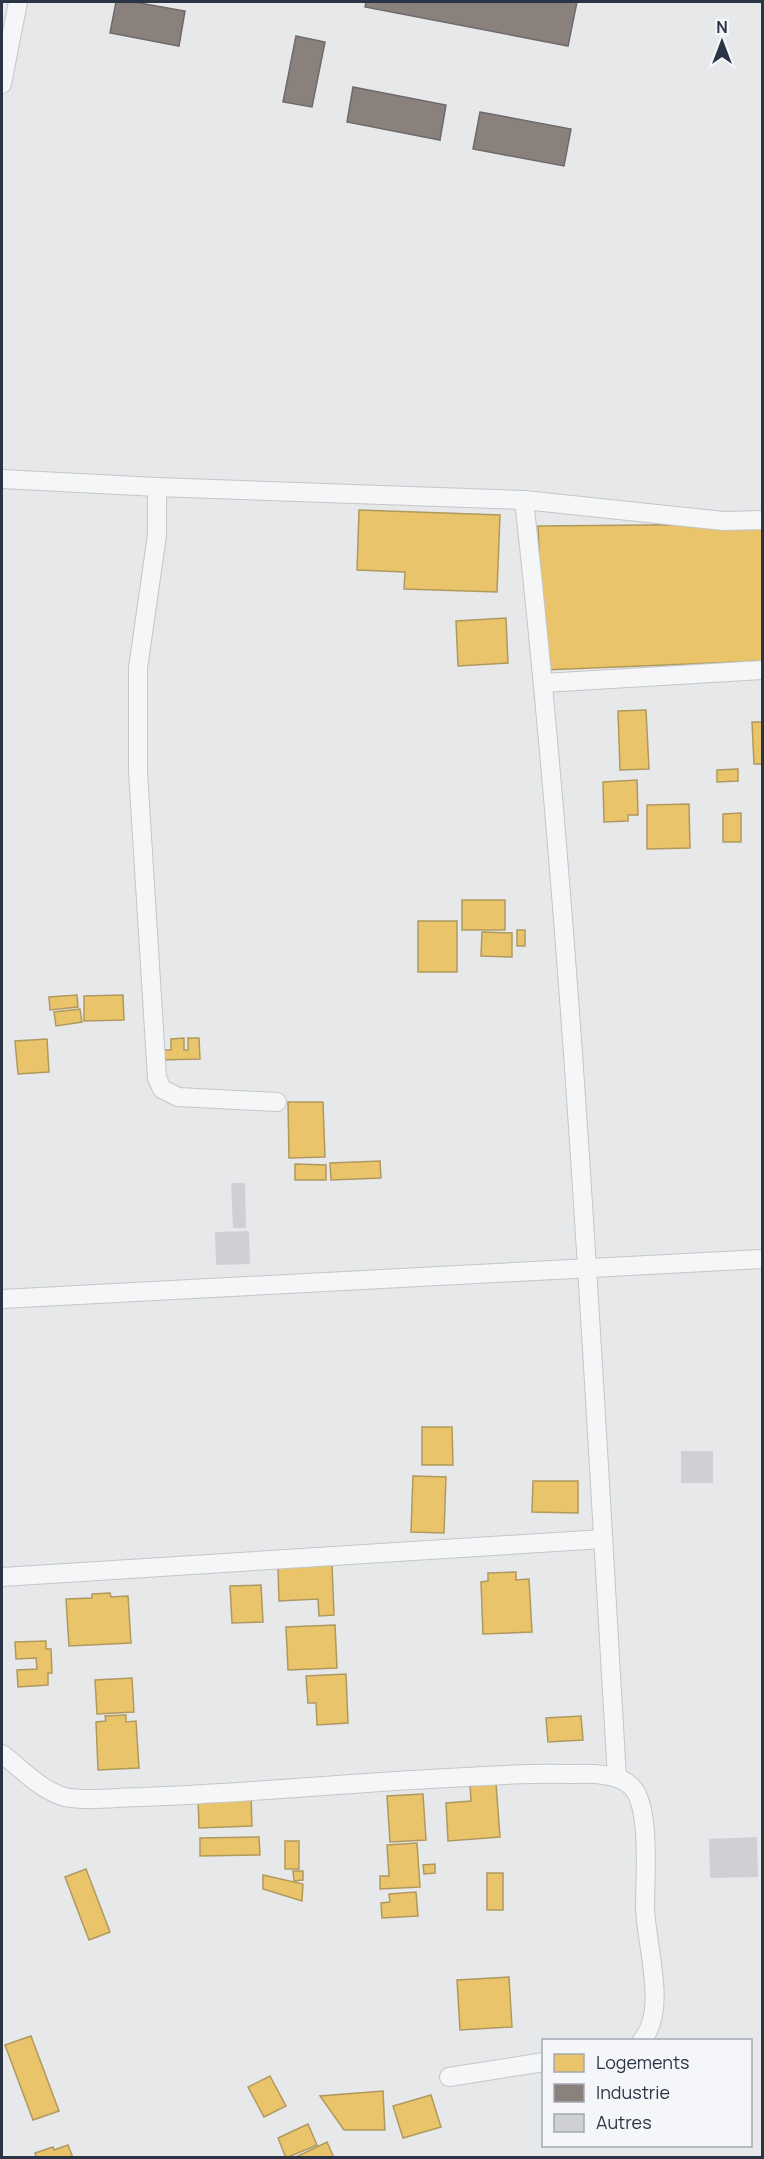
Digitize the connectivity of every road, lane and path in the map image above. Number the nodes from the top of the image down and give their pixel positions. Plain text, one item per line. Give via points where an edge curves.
1 (18, 2) edge
2 (2, 84) edge
3 (2, 479) edge
4 (157, 487) junction
5 (524, 500) junction
6 (762, 520) edge
7 (762, 670) edge
8 (544, 682) junction
9 (277, 1102) dead end
10 (762, 1259) edge
11 (587, 1269) junction
12 (2, 1299) edge
13 (603, 1539) junction
14 (2, 1577) edge
15 (2, 1754) edge
16 (617, 1778) junction
17 (643, 2039) edge
18 (542, 2062) edge
19 (449, 2077) dead end

1 - 2 street
3 - 4 street
4 - 5 street
4 - 9 street via 157,535 138,668 138,772 157,1078 162,1089 178,1097
5 - 6 street via 724,521
5 - 8 street
7 - 8 street
8 - 11 street
10 - 11 street
11 - 12 street
11 - 13 street
13 - 14 street
13 - 16 street
15 - 16 street via 51,1792 90,1798 540,1773
16 - 17 street via 631,1786 644,1815 645,1915 655,2004 654,2019
18 - 19 street

